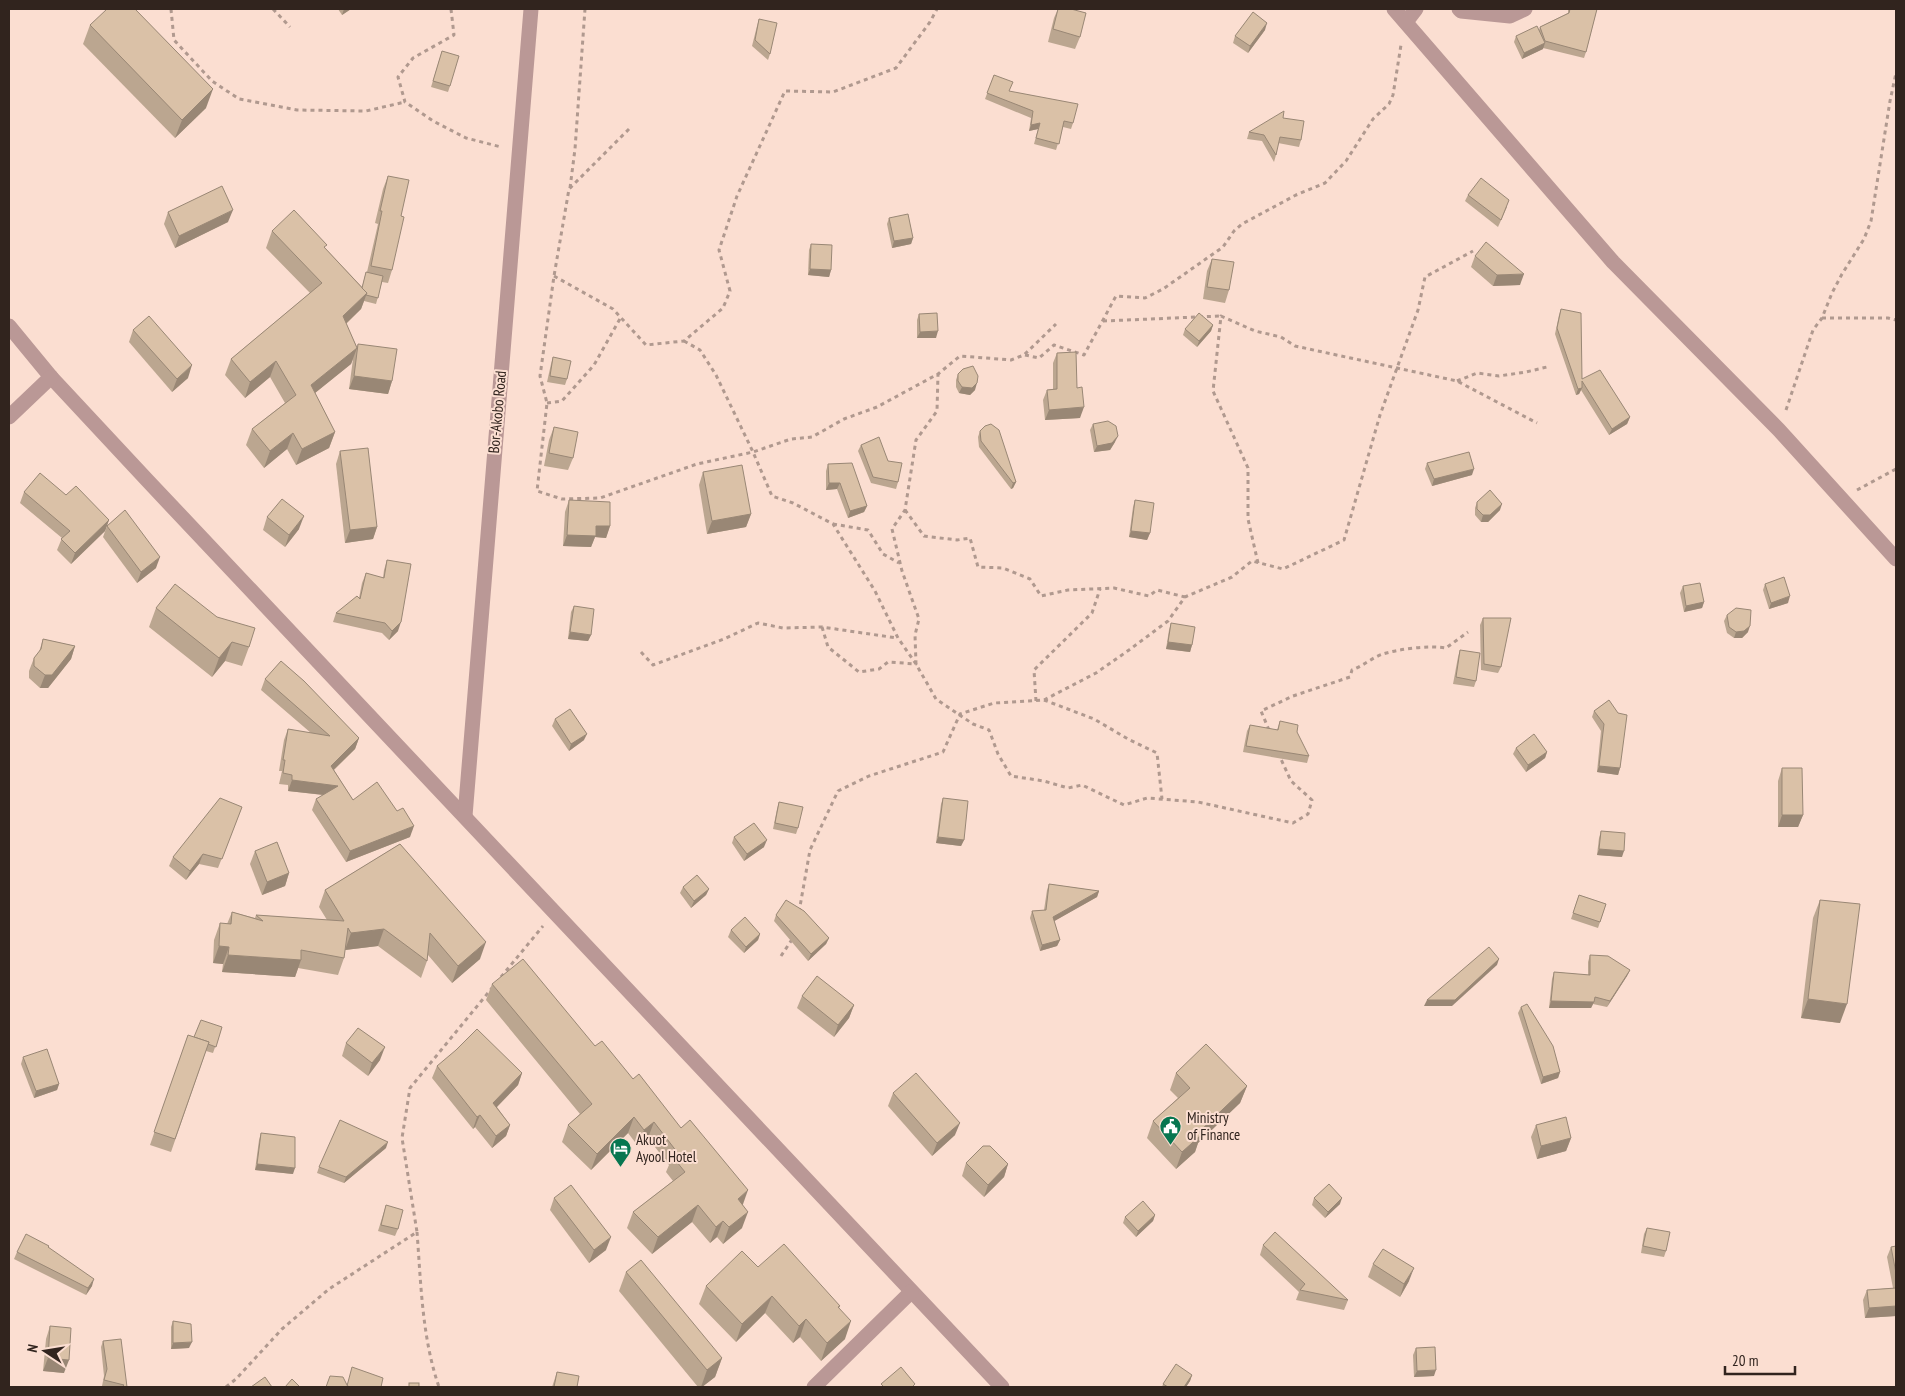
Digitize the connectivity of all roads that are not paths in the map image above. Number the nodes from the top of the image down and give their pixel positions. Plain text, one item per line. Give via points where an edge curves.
1 (531, 9) edge
2 (1394, 9) edge
3 (1416, 9) edge
4 (1458, 9) edge
5 (1525, 9) edge
6 (1406, 22) junction
7 (9, 326) edge
8 (51, 377) junction
9 (9, 417) edge
10 (1896, 559) edge
11 (464, 816) junction
12 (911, 1292) junction
13 (814, 1387) edge
14 (1002, 1387) edge

1 - 11 street, Bor-Akobo Road
2 - 6 street
3 - 6 street
4 - 5 street via 1510,16
6 - 10 street via 1613,262 1779,430
7 - 8 street
8 - 9 street
8 - 11 street
11 - 12 street
12 - 13 street
12 - 14 street

